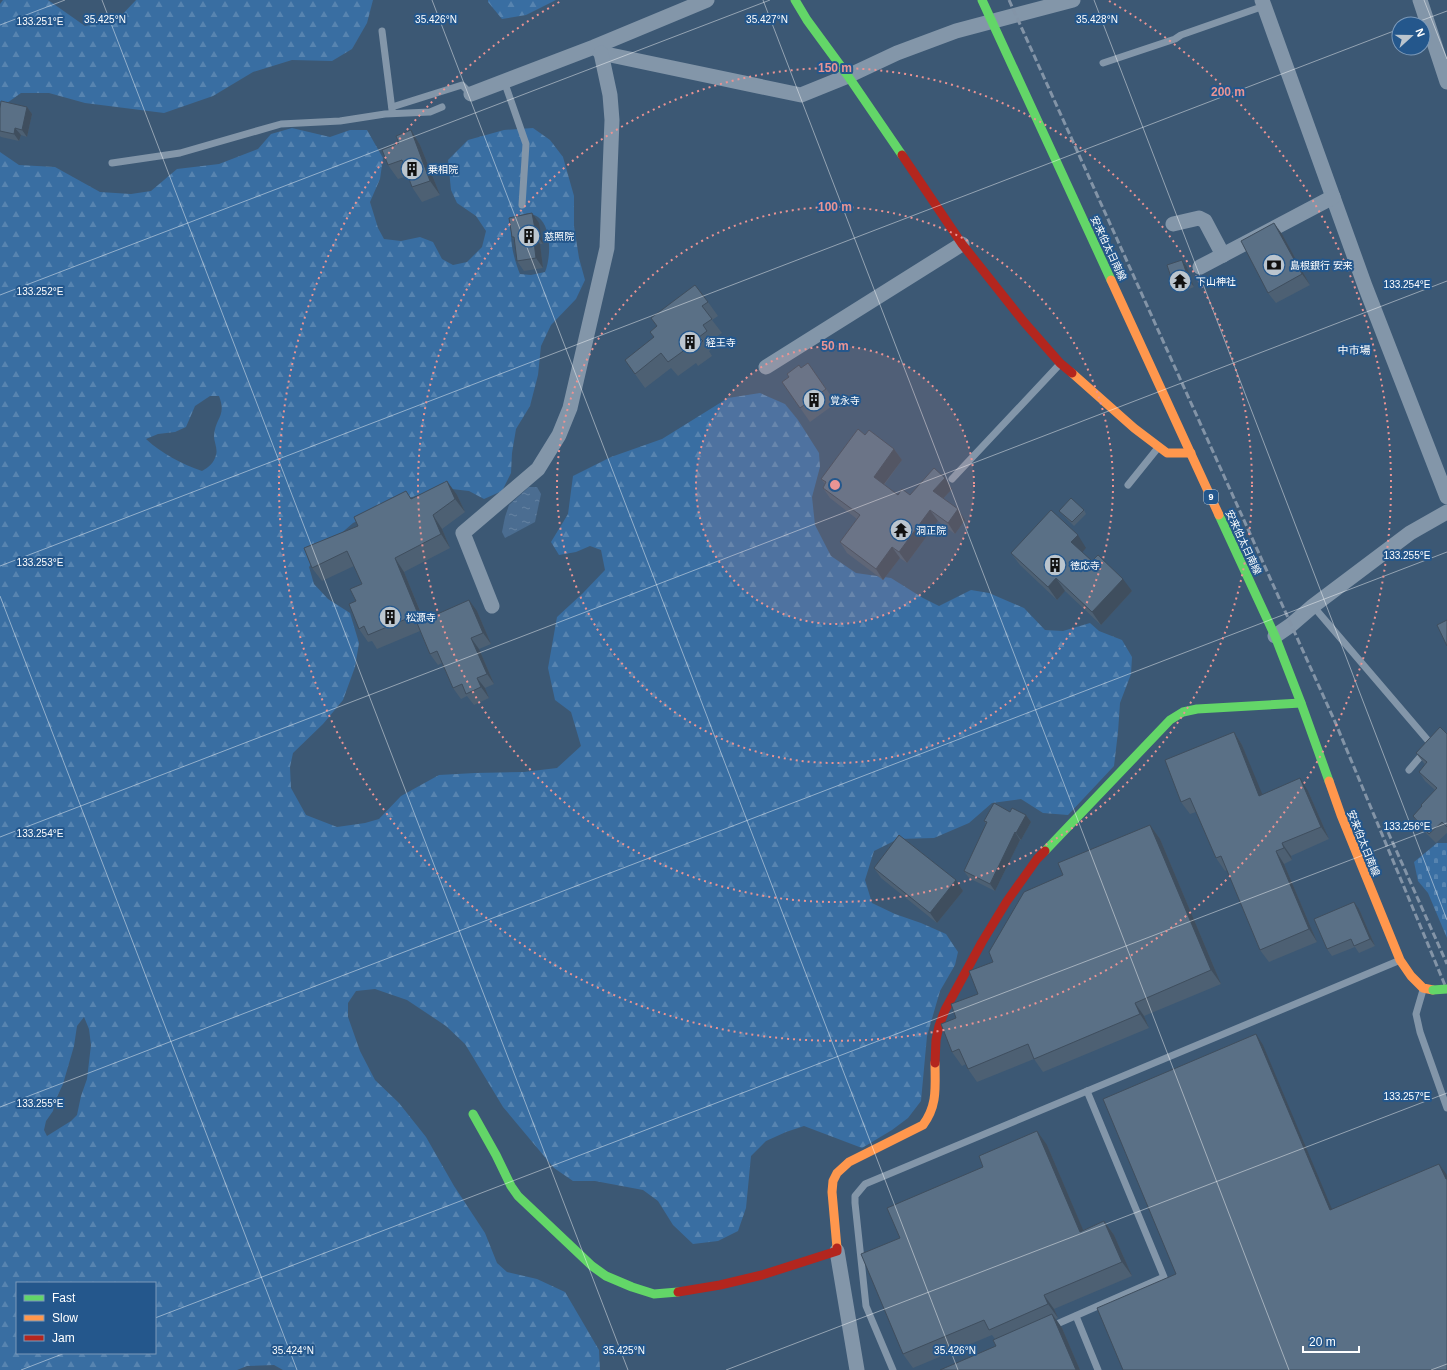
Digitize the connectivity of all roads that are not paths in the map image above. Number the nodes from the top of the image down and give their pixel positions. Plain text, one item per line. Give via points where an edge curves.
1 (707, 0) edge
2 (795, 0) edge
3 (982, 0) edge
4 (1073, 0) edge
5 (1420, 0) edge
6 (1263, 3) edge
7 (992, 21) junction
8 (382, 31) dead end
9 (598, 50) junction
10 (1103, 63) dead end
11 (848, 76) junction
12 (504, 82) junction
13 (1447, 82) edge
14 (471, 94) joint
15 (442, 107) dead end
16 (392, 110) junction
17 (112, 163) dead end
18 (1333, 197) junction
19 (522, 204) dead end
20 (1174, 224) dead end
21 (962, 244) junction
22 (1223, 255) junction
23 (1200, 267) dead end
24 (1060, 364) junction
25 (766, 367) dead end
26 (1158, 447) junction
27 (1191, 453) junction
28 (952, 479) dead end
29 (1128, 485) dead end
30 (1447, 497) edge
31 (1447, 512) edge
32 (492, 606) dead end
33 (1313, 606) junction
34 (1275, 636) junction
35 (1301, 703) junction
36 (1409, 770) dead end
37 (1400, 960) junction
38 (1423, 988) junction
39 (1447, 989) edge
40 (1087, 1091) junction
41 (1447, 1108) edge
42 (473, 1114) dead end
43 (837, 1251) junction
44 (1076, 1316) junction
45 (1040, 1332) edge
46 (857, 1370) edge
47 (893, 1370) edge
48 (1098, 1370) edge

1 - 9 street
2 - 11 street
3 - 7 street, 安来伯太日南線 / 9
4 - 7 street
5 - 13 street
6 - 10 lane via 1181,35 1175,40
6 - 18 street
7 - 11 street via 956,31 897,53
7 - 27 street, 安来伯太日南線 / 9
8 - 16 lane
9 - 11 street via 801,94
9 - 12 street
9 - 32 street via 610,95 612,120 607,248 570,408 558,435 538,469 463,533
11 - 21 street
12 - 14 street
12 - 19 lane via 526,144
14 - 16 lane via 462,85
15 - 16 lane via 430,112
16 - 17 lane via 340,121 281,124 180,153
18 - 22 street
18 - 30 street
20 - 22 street via 1199,218 1205,221
21 - 24 street
21 - 25 street
22 - 23 street
24 - 26 street
24 - 28 lane
26 - 27 street via 1167,453
26 - 29 lane
27 - 34 street, 安来伯太日南線 / 9
31 - 33 street via 1410,533
33 - 34 street
33 - 36 lane via 1434,742
34 - 35 street, 安来伯太日南線 / 9
35 - 37 street, 安来伯太日南線 / 9 via 1341,816
35 - 43 street via 1183,712 1170,720 1037,859 982,942 945,1010 936,1040 934,1104 929,1117 923,1125 849,1162 837,1174 832,1192
37 - 38 street, 安来伯太日南線 / 9
37 - 40 lane
38 - 39 street, bridge
38 - 41 lane via 1416,1014
40 - 44 lane via 1164,1277
40 - 47 lane via 865,1184 855,1196 866,1306
42 - 43 street via 510,1186 518,1196 592,1266 606,1276 632,1287 654,1294 720,1285 762,1275
43 - 46 street
44 - 45 lane
44 - 48 lane

